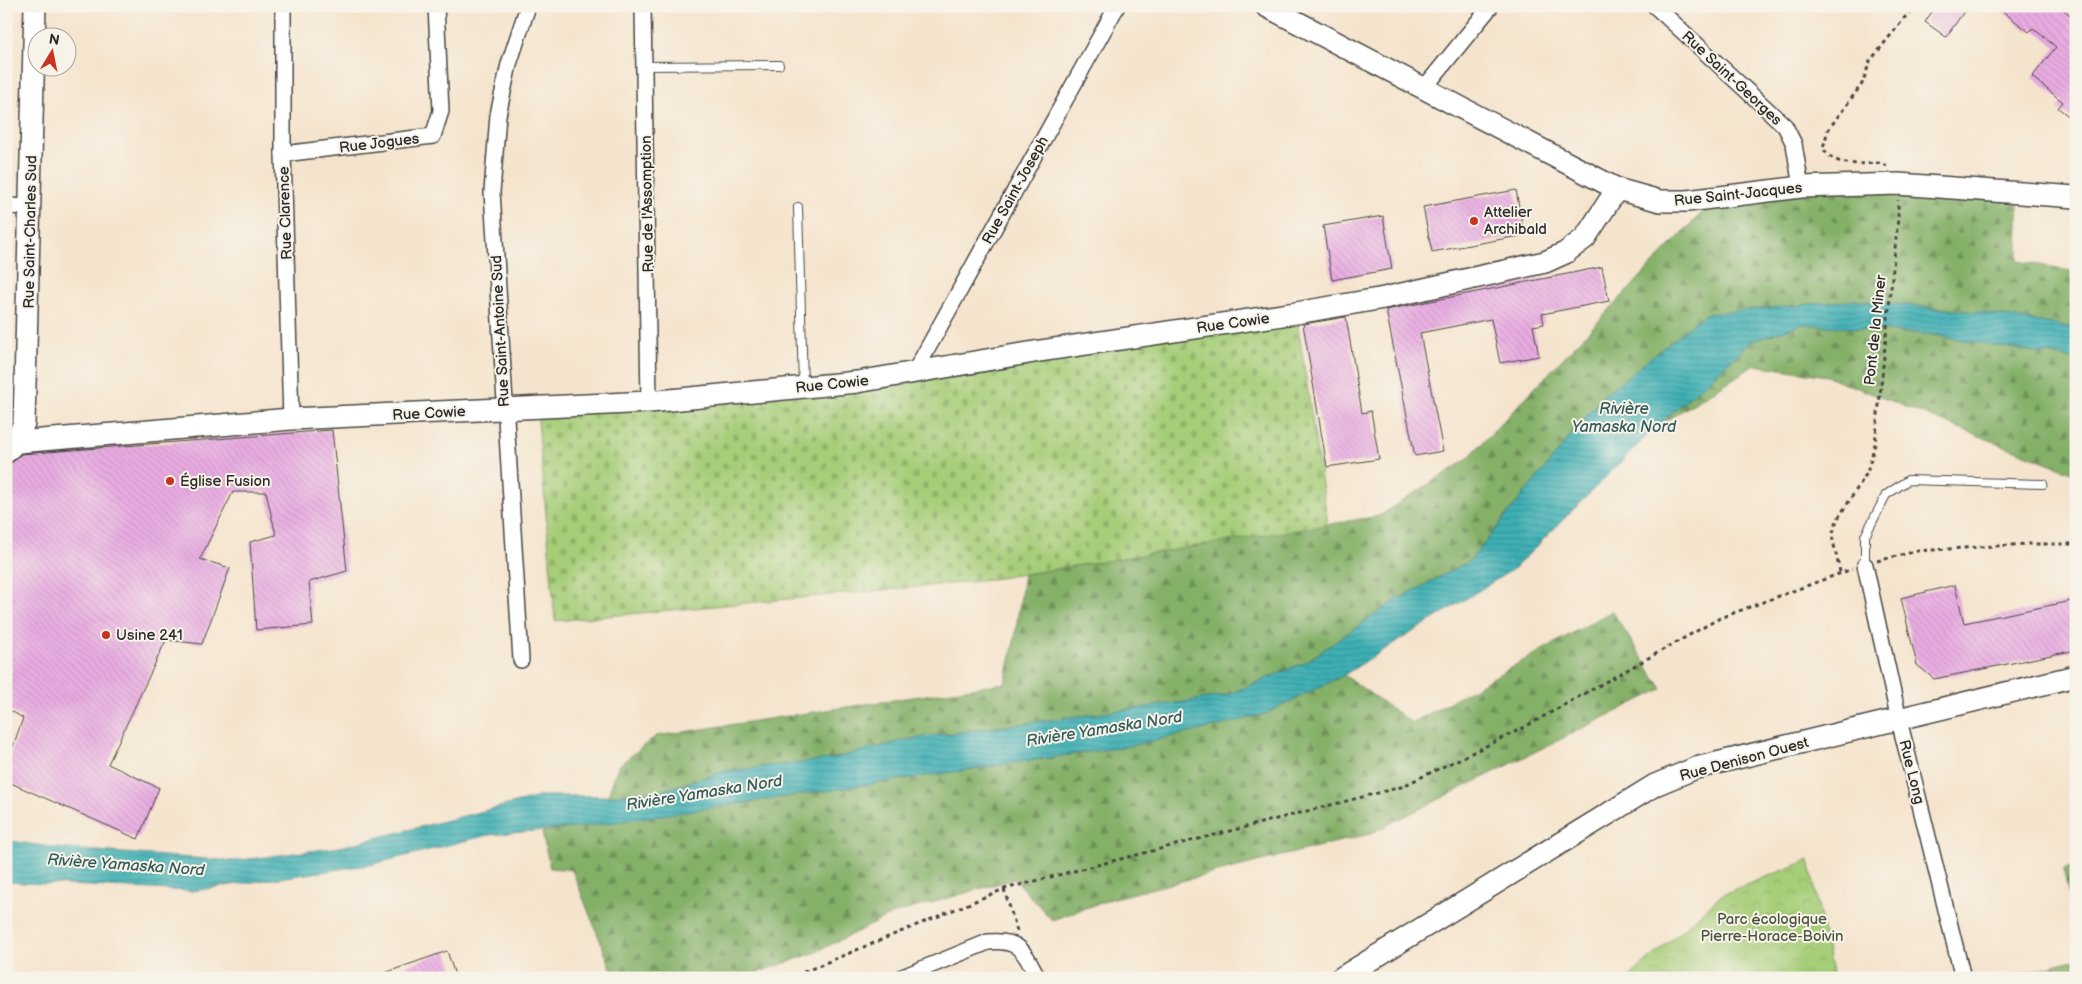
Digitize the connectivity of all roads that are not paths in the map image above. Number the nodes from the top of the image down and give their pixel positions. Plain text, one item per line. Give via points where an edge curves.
1 (35, 6) edge
2 (283, 6) edge
3 (436, 6) edge
4 (528, 6) edge
5 (643, 6) edge
6 (1117, 6) edge
7 (1266, 6) edge
8 (1491, 6) edge
9 (1655, 6) edge
10 (779, 65) dead end
11 (645, 66) junction
12 (1426, 87) junction
13 (283, 154) junction
14 (1801, 187) junction
15 (1617, 189) junction
16 (2076, 197) edge
17 (6, 206) edge
18 (30, 207) junction
19 (798, 207) dead end
20 (914, 373) junction
21 (803, 387) junction
22 (649, 402) junction
23 (504, 409) junction
24 (291, 419) junction
25 (9, 446) edge
26 (2043, 484) dead end
27 (1865, 565) joint
28 (521, 660) dead end
29 (2076, 676) edge
30 (1899, 720) junction
31 (900, 978) edge
32 (1038, 978) edge
33 (1341, 978) edge
34 (1963, 978) edge

1 - 18 street, Rue Saint-Charles Sud
2 - 13 street, Rue Clarence
3 - 13 street, Rue Jogues via 441,111 433,136
4 - 23 street, Rue Saint-Antoine Sud via 509,64 498,115 492,192
5 - 11 street, Rue de l'Assomption
6 - 20 street, Rue Saint-Joseph
7 - 12 street, Rue Saint-Jacques
8 - 12 street
9 - 14 street, Rue Saint-Georges via 1784,126 1794,144
10 - 11 lane
11 - 22 street, Rue de l'Assomption
12 - 15 street, Rue Saint-Jacques
13 - 24 street, Rue Clarence
14 - 15 street, Rue Saint-Jacques via 1669,201
14 - 16 street, Rue Saint-Jacques via 1898,184
15 - 20 street, Rue Cowie via 1585,238 1566,253 1545,262 1374,300
17 - 18 street
18 - 25 street, Rue Saint-Charles Sud via 24,423
19 - 21 lane
20 - 21 street, Rue Cowie
21 - 22 street, Rue Cowie
22 - 23 street, Rue Cowie
23 - 24 street, Rue Cowie
23 - 28 street, Rue Saint-Antoine Sud
24 - 25 street, Rue Cowie
26 - 27 lane via 1908,480 1886,495 1865,536
27 - 30 street, Rue Long
29 - 30 street, Rue Denison Ouest
30 - 33 street, Rue Denison Ouest via 1696,768 1655,785
30 - 34 street, Rue Long
31 - 32 street via 988,942 1004,940 1022,950

